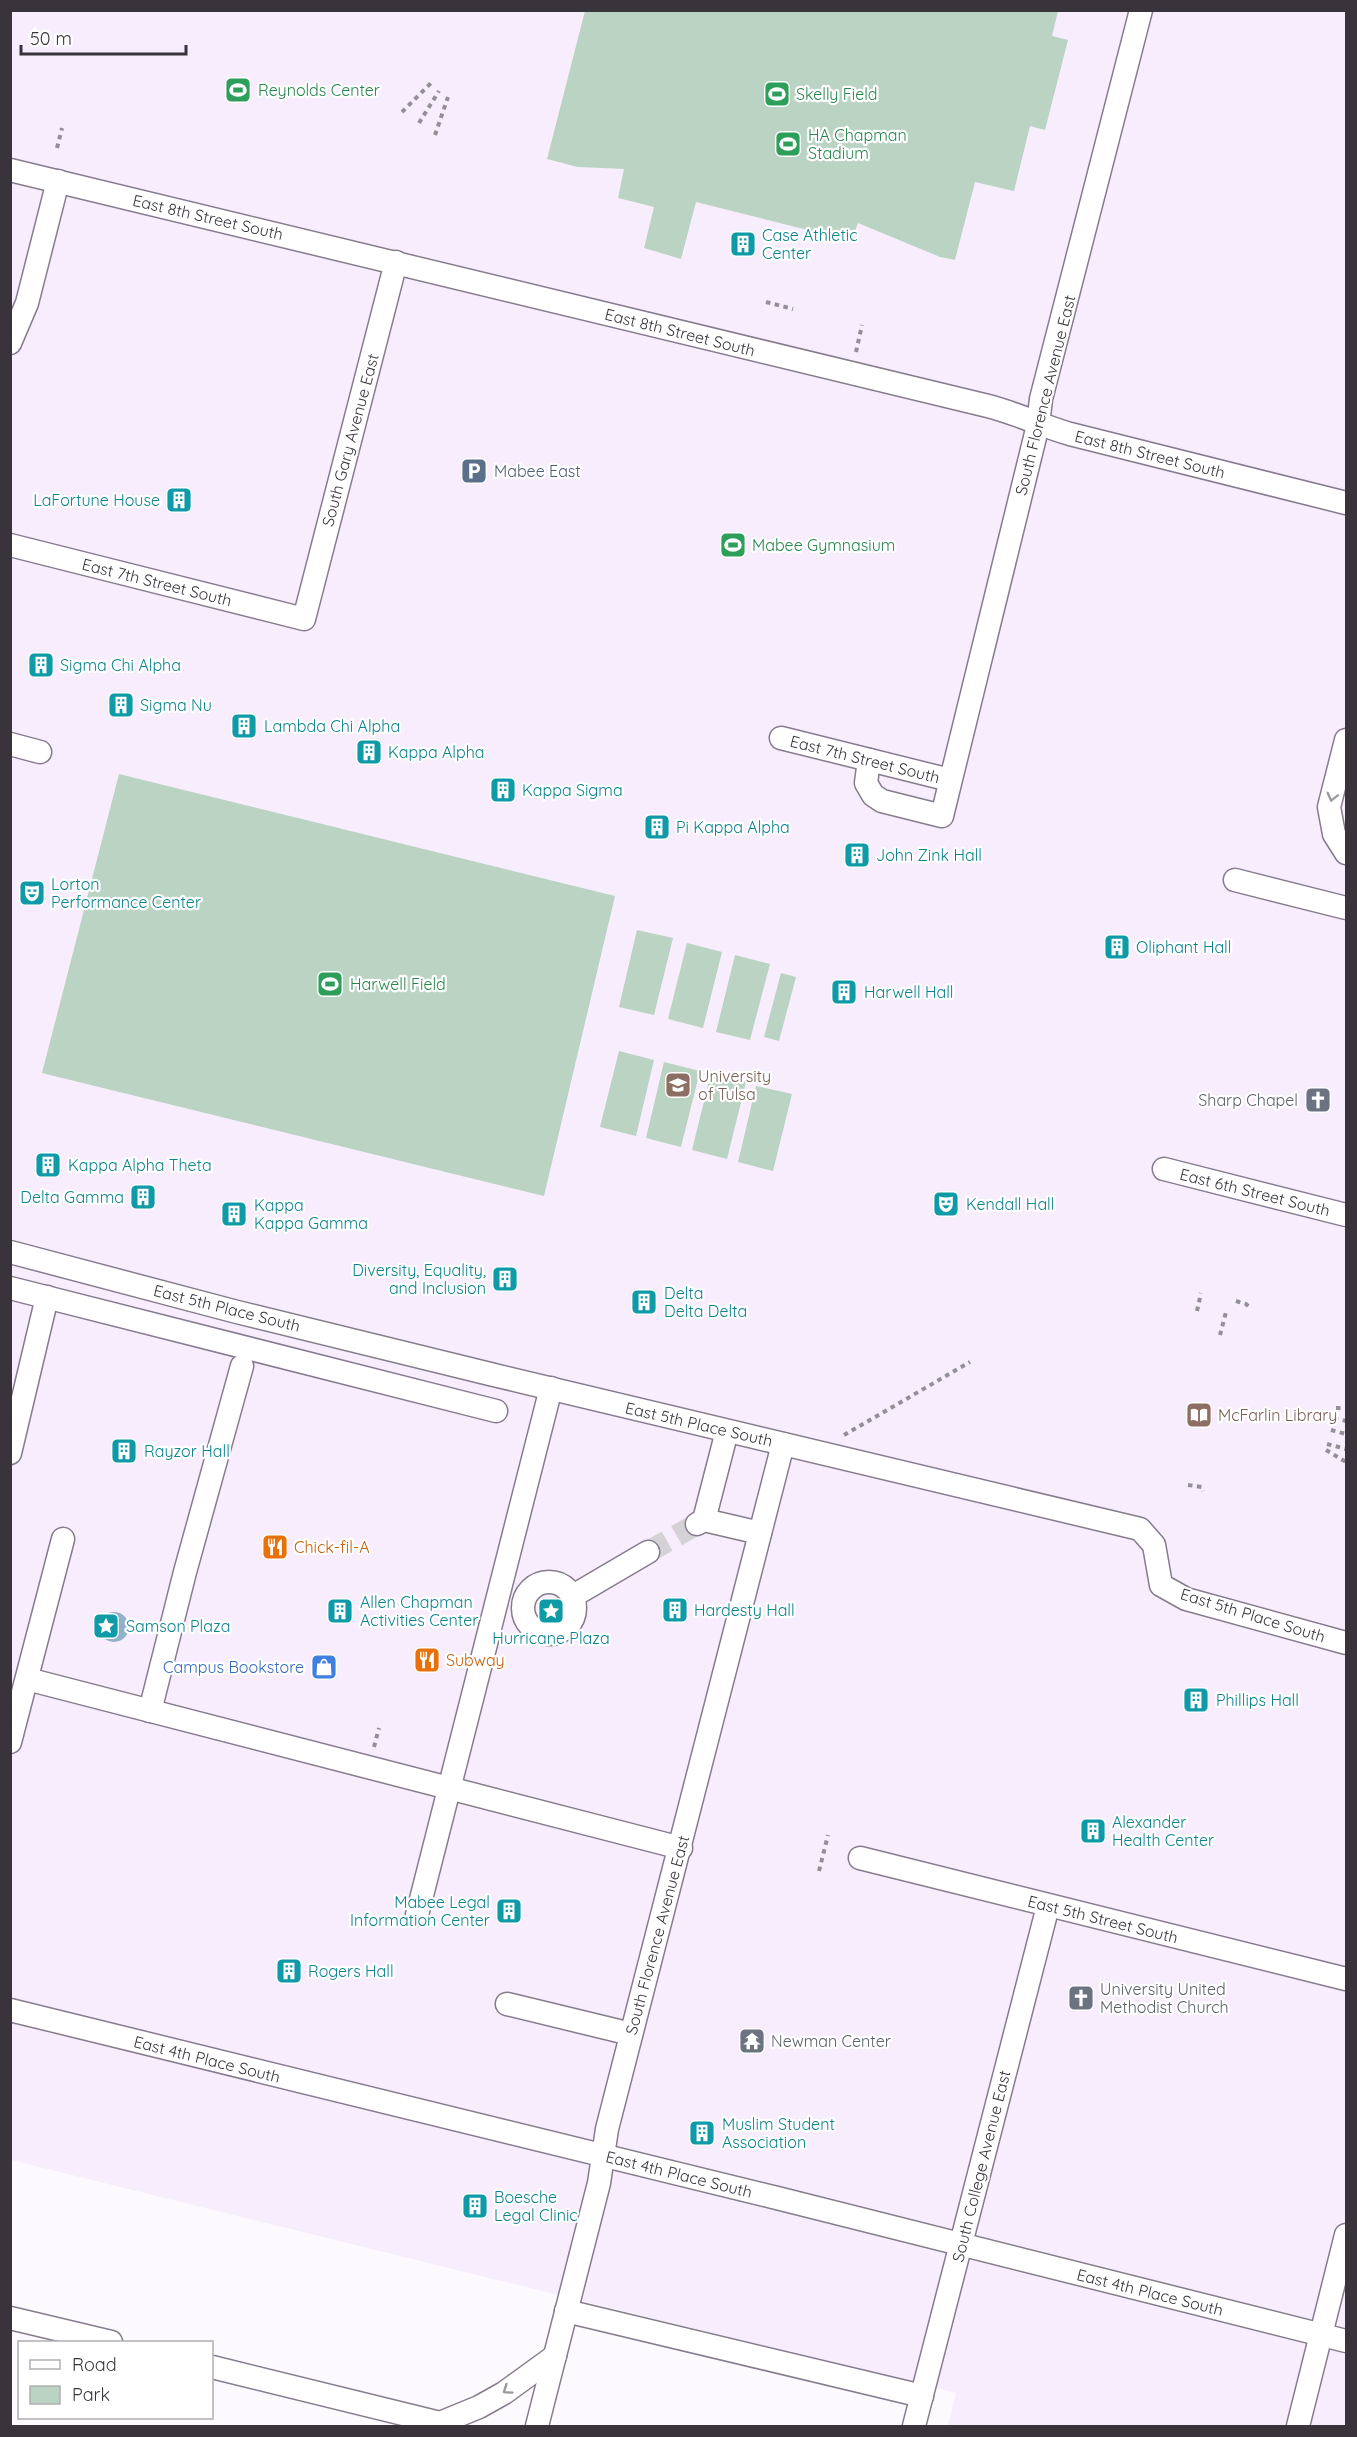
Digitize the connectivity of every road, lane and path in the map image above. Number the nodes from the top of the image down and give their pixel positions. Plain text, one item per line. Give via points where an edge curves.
1 (1141, 10) edge
2 (431, 83) dead end
3 (439, 91) dead end
4 (448, 97) dead end
5 (402, 112) dead end
6 (419, 123) dead end
7 (62, 128) dead end
8 (435, 135) dead end
9 (57, 148) dead end
10 (10, 170) edge
11 (58, 181) junction
12 (396, 262) junction
13 (766, 302) dead end
14 (793, 309) dead end
15 (862, 325) dead end
16 (10, 343) edge
17 (856, 352) dead end
18 (1038, 425) junction
19 (1347, 503) edge
20 (10, 545) edge
21 (304, 619) joint
22 (781, 738) dead end
23 (1347, 740) edge
24 (10, 744) edge
25 (40, 752) dead end
26 (869, 760) junction
27 (950, 780) junction
28 (1347, 852) edge
29 (1235, 880) dead end
30 (1347, 908) edge
31 (1164, 1169) dead end
32 (1347, 1215) edge
33 (10, 1252) edge
34 (10, 1288) edge
35 (1201, 1293) dead end
36 (47, 1297) junction
37 (1236, 1301) dead end
38 (1249, 1307) dead end
39 (1197, 1311) dead end
40 (1226, 1312) dead end
41 (1220, 1335) dead end
42 (970, 1362) dead end
43 (242, 1366) dead end
44 (551, 1388) junction
45 (1336, 1408) dead end
46 (1347, 1408) edge
47 (496, 1411) dead end
48 (1334, 1418) dead end
49 (1347, 1421) edge
50 (1331, 1430) dead end
51 (727, 1431) junction
52 (1347, 1434) edge
53 (783, 1444) junction
54 (1327, 1444) dead end
55 (1347, 1449) edge
56 (1326, 1450) dead end
57 (817, 1451) junction
58 (10, 1453) edge
59 (1347, 1462) edge
60 (1188, 1485) dead end
61 (1203, 1491) dead end
62 (760, 1533) junction
63 (63, 1539) dead end
64 (648, 1552) tunnel mouth
65 (573, 1596) junction
66 (497, 1598) junction
67 (524, 1603) junction
68 (1347, 1643) edge
69 (27, 1679) junction
70 (150, 1711) junction
71 (10, 1742) edge
72 (447, 1789) junction
73 (828, 1835) dead end
74 (681, 1848) junction
75 (860, 1858) dead end
76 (819, 1871) dead end
77 (1048, 1906) junction
78 (417, 1915) dead end
79 (1347, 1978) edge
80 (507, 2004) dead end
81 (10, 2010) edge
82 (631, 2034) junction
83 (603, 2156) junction
84 (1347, 2235) edge
85 (961, 2244) junction
86 (566, 2312) junction
87 (10, 2318) edge
88 (1322, 2335) junction
89 (103, 2341) edge
90 (1347, 2341) edge
91 (555, 2356) junction
92 (213, 2367) edge
93 (922, 2396) junction
94 (446, 2425) edge
95 (537, 2427) edge
96 (914, 2427) edge
97 (1298, 2427) edge

1 - 18 street, South Florence Avenue East via 1041,399
2 - 5 path
3 - 6 path
4 - 8 path
7 - 9 path
10 - 11 street, East 8th Street South
11 - 12 street, East 8th Street South
11 - 16 street via 27,303
12 - 18 street, East 8th Street South via 988,406
12 - 21 street, South Gary Avenue East
13 - 14 path
15 - 17 path
18 - 19 street, East 8th Street South
18 - 27 street, South Florence Avenue East
20 - 21 street, East 7th Street South
22 - 26 street, East 7th Street South
23 -> 28 street via 1329,807 1334,834
24 - 25 street
26 - 27 street, East 7th Street South
26 - 27 street, South Florence Avenue East via 866,783 873,795 907,809 942,816
29 - 30 street
31 - 32 street, East 6th Street South
33 - 44 street, East 5th Place South
34 - 36 street, East 5th Place South
35 - 39 path
36 - 47 street, East 5th Place South
36 - 58 street
37 - 38 path
40 - 41 path
42 - 57 path
43 - 70 street
44 - 51 street, East 5th Place South
44 - 66 street
45 - 46 path
48 - 49 path
50 - 52 path
51 - 53 street, East 5th Place South
51 - 62 street via 701,1522
53 - 57 street, East 5th Place South
53 - 62 street, South Florence Avenue East
54 - 55 path
56 - 59 path
57 - 68 street, East 5th Place South via 1140,1529 1154,1545 1161,1585 1186,1599
60 - 61 path via 1202,1487
62 - 74 street, South Florence Avenue East
63 - 69 street
64 - 65 street
65 - 67 street via 562,1585 546,1582 532,1589
65 - 67 street via 572,1623 557,1634 539,1633 526,1621
66 - 67 street
66 - 72 street
69 - 70 street
69 - 71 street
70 - 72 street
72 - 74 street
72 - 78 street
73 - 76 path
74 - 82 street, South Florence Avenue East
75 - 77 street, East 5th Street South
77 - 79 street, East 5th Street South
77 - 85 street, South College Avenue East
80 - 82 street
81 - 83 street, East 4th Place South
82 - 83 street, South Florence Avenue East
83 - 85 street, East 4th Place South
83 - 86 street, South Florence Avenue East
84 - 88 street
85 - 88 street, East 4th Place South
85 - 93 street, South College Avenue East
86 - 91 street, South Florence Avenue East
86 - 93 street
87 - 89 street
88 - 90 street, East 4th Place South
88 - 97 street
91 -> 94 street via 504,2393
91 - 95 street, South Florence Avenue East
92 - 94 street
93 - 96 street, South College Avenue East

